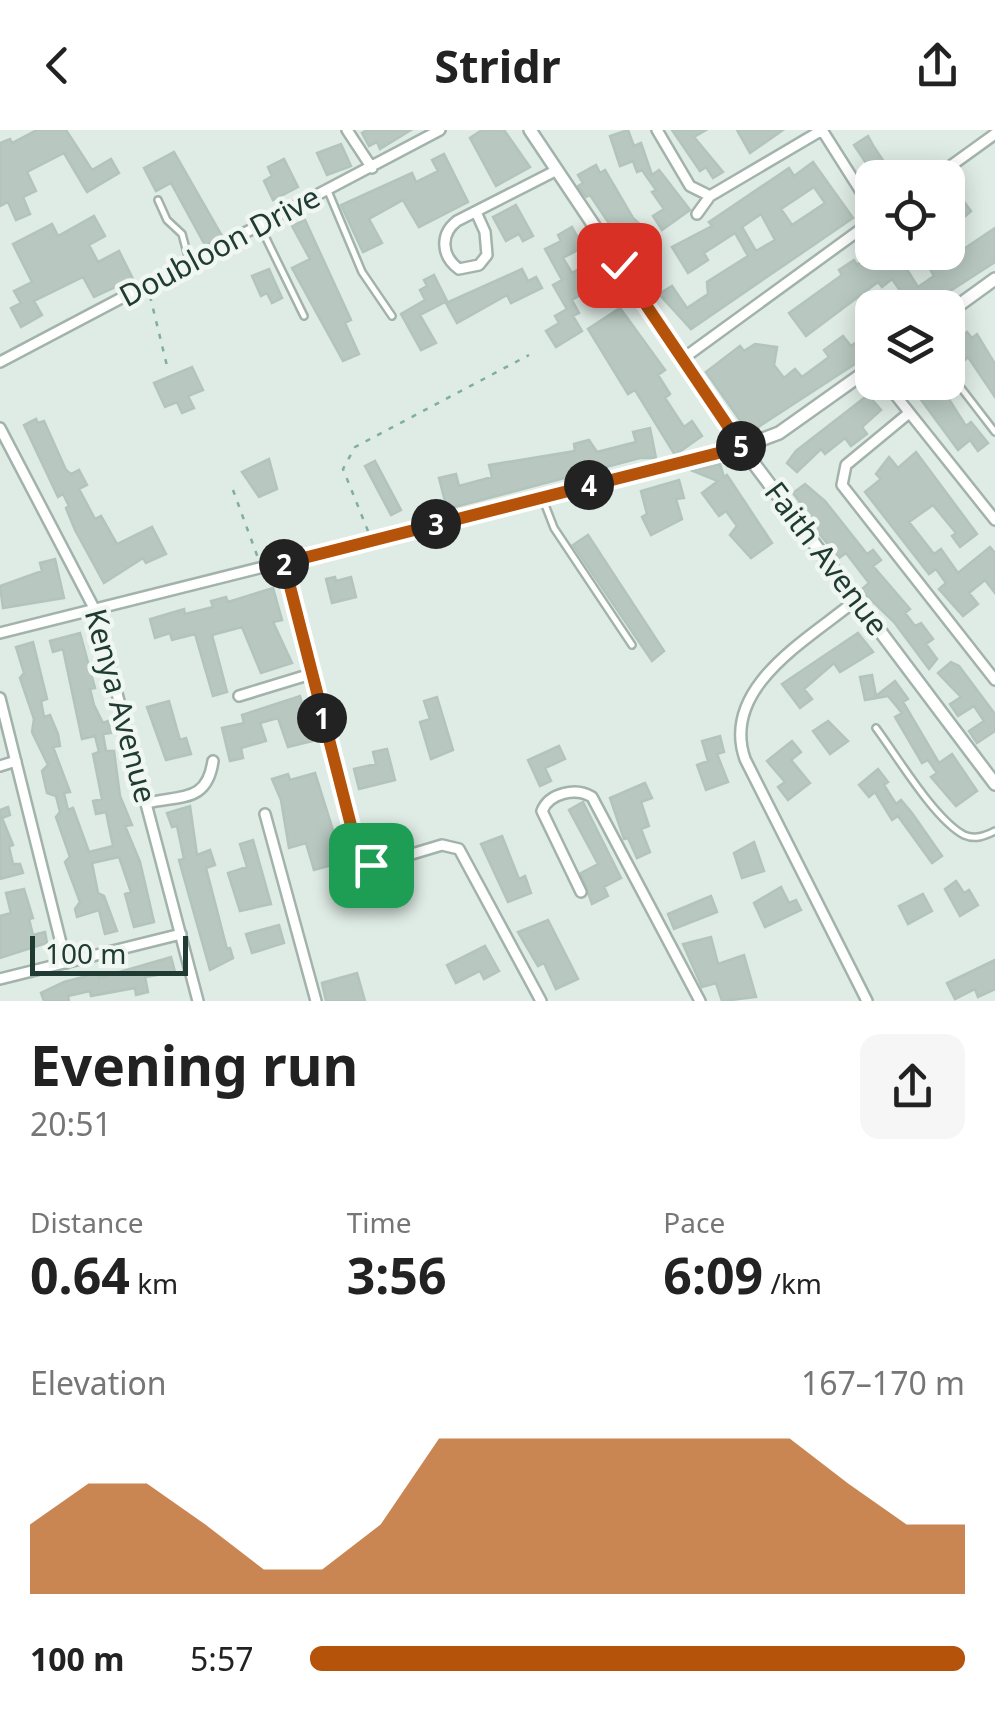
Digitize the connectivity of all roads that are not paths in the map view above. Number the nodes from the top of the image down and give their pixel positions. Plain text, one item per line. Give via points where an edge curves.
1 (347, 130) edge
2 (440, 130) edge
3 (530, 130) edge
4 (656, 130) edge
5 (822, 130) edge
6 (995, 134) edge
7 (959, 160) edge
8 (372, 168) junction
9 (557, 170) junction
10 (855, 182) edge
11 (328, 191) junction
12 (710, 196) junction
13 (158, 200) dead end
14 (476, 212) junction
15 (698, 214) dead end
16 (260, 226) junction
17 (855, 232) edge
18 (190, 263) junction
19 (995, 280) edge
20 (965, 301) edge
21 (304, 316) dead end
22 (392, 316) dead end
23 (681, 360) junction
24 (0, 362) edge
25 (855, 379) edge
26 (965, 393) edge
27 (899, 400) edge
28 (909, 413) junction
29 (0, 428) edge
30 (995, 432) edge
31 (742, 447) junction
32 (542, 497) junction
33 (995, 520) edge
34 (284, 563) junction
35 (856, 600) junction
36 (95, 610) junction
37 (0, 633) edge
38 (632, 644) dead end
39 (311, 674) junction
40 (995, 680) edge
41 (239, 696) dead end
42 (0, 698) edge
43 (876, 728) dead end
44 (16, 761) junction
45 (212, 761) dead end
46 (0, 766) edge
47 (995, 784) edge
48 (147, 803) junction
49 (265, 814) dead end
50 (995, 831) edge
51 (581, 892) dead end
52 (181, 934) junction
53 (66, 963) junction
54 (0, 979) edge
55 (198, 1001) edge
56 (316, 1001) edge
57 (542, 1001) edge
58 (700, 1001) edge
59 (866, 1001) edge

1 - 8 street
2 - 8 street, Doubloon Drive
3 - 9 street, Faith Avenue
4 - 12 street via 690,186
5 - 10 street
5 - 12 street
6 - 7 street
8 - 11 street, Doubloon Drive
9 - 14 street
9 - 23 street, Faith Avenue
11 - 16 street, Doubloon Drive
11 - 22 lane via 362,272
12 - 15 street
13 - 18 lane via 182,234
14 - 14 street via 487,256 479,266 459,268 449,260 445,235
16 - 18 street, Doubloon Drive
16 - 21 lane
17 - 23 street
18 - 24 street, Doubloon Drive
19 - 20 street
23 - 31 street, Faith Avenue
25 - 31 street via 780,433
26 - 30 lane
27 - 28 street
28 - 33 street
28 - 40 street via 846,465 843,488
29 - 36 street, Kenya Avenue
31 - 32 street
31 - 35 street, Faith Avenue
32 - 34 street
32 - 38 lane via 554,528
34 - 36 street
34 - 39 street
35 - 47 street, Faith Avenue
35 - 59 street via 757,685 745,705 740,738
36 - 37 street
36 - 48 street, Kenya Avenue
39 - 41 street
39 - 57 street via 360,857 374,866 436,846 459,849
42 - 44 street
43 - 50 lane via 946,820 977,838
44 - 46 street
44 - 53 street
45 - 48 street via 203,790
48 - 52 street, Kenya Avenue
49 - 56 street
51 - 58 street via 542,811 555,797 582,792 592,797
52 - 53 street
52 - 55 street, Kenya Avenue
53 - 54 street

